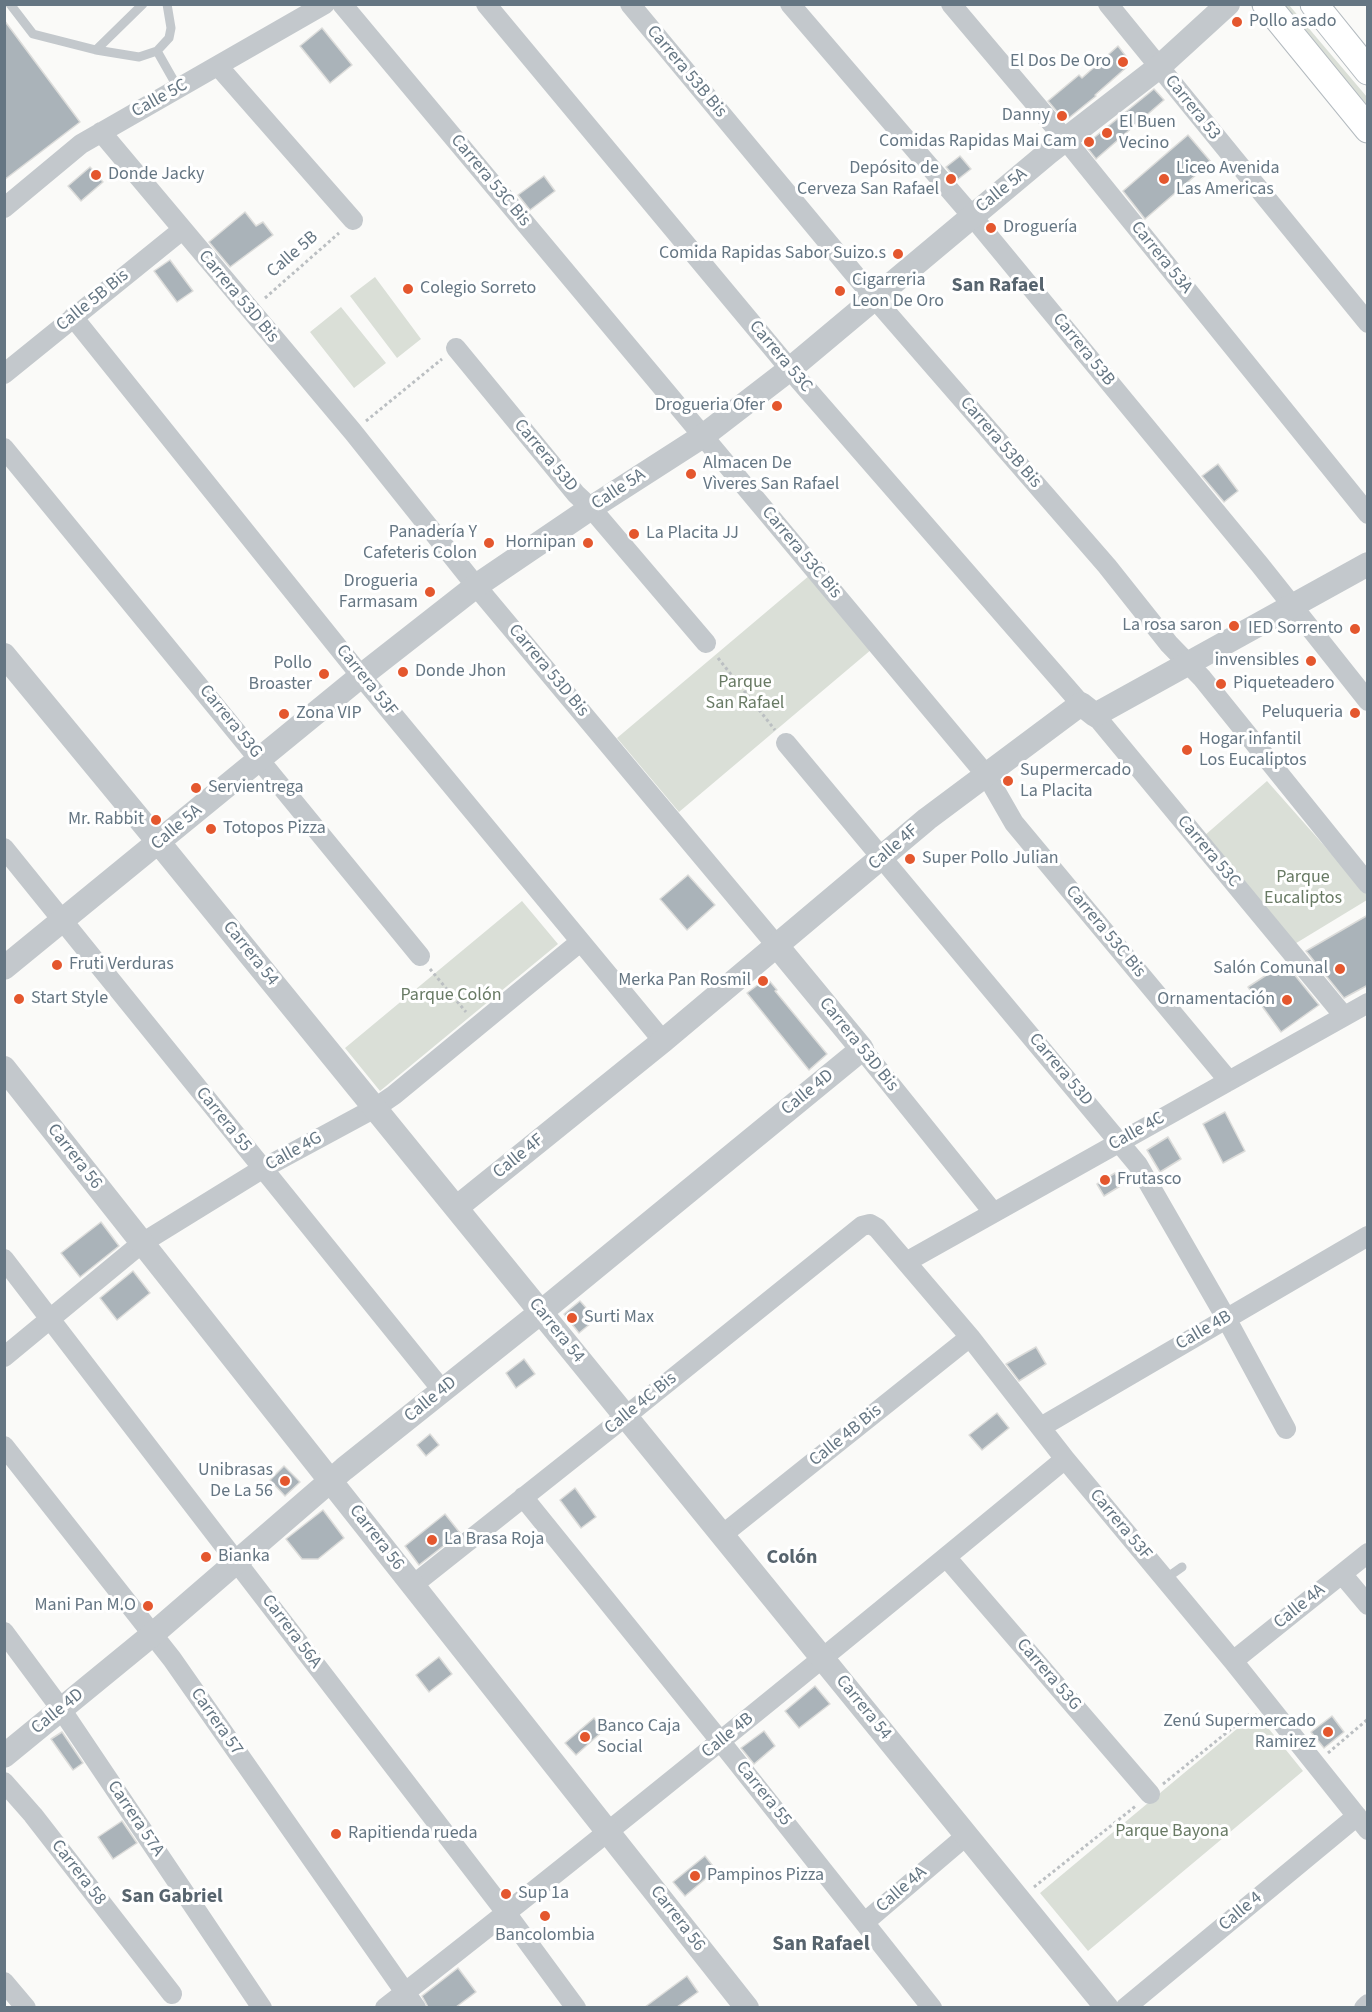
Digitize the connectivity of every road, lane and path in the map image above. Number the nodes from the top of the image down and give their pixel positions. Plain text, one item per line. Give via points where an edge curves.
1 (10, 4) edge
2 (126, 4) edge
3 (142, 4) edge
4 (167, 4) edge
5 (325, 4) edge
6 (342, 4) edge
7 (486, 4) edge
8 (630, 4) edge
9 (790, 4) edge
10 (951, 4) edge
11 (1108, 4) edge
12 (1228, 4) edge
13 (1266, 4) edge
14 (1314, 4) edge
15 (133, 13) junction
16 (96, 50) junction
17 (157, 51) junction
18 (218, 66) junction
19 (1159, 67) junction
20 (1368, 71) edge
21 (178, 88) junction
22 (1368, 129) edge
23 (101, 132) junction
24 (1065, 139) junction
25 (4, 208) edge
26 (972, 216) junction
27 (353, 220) joint
28 (182, 230) junction
29 (875, 299) junction
30 (250, 311) junction
31 (73, 317) junction
32 (1368, 323) edge
33 (456, 348) joint
34 (790, 369) junction
35 (4, 374) edge
36 (353, 432) junction
37 (704, 436) junction
38 (4, 448) edge
39 (591, 508) junction
40 (1368, 514) edge
41 (1368, 564) edge
42 (476, 586) junction
43 (1292, 607) junction
44 (706, 644) joint
45 (4, 655) edge
46 (1189, 664) junction
47 (362, 676) junction
48 (1361, 680) edge
49 (1368, 701) edge
50 (1088, 710) junction
51 (786, 743) joint
52 (260, 759) junction
53 (987, 776) junction
54 (159, 843) junction
55 (4, 848) edge
56 (883, 858) junction
57 (1368, 884) edge
58 (64, 920) junction
59 (580, 942) junction
60 (777, 946) junction
61 (420, 956) joint
62 (4, 968) edge
63 (1368, 1003) edge
64 (1344, 1016) junction
65 (477, 1025) junction
66 (663, 1041) junction
67 (862, 1049) junction
68 (4, 1068) edge
69 (1229, 1081) junction
70 (375, 1108) junction
71 (1120, 1142) junction
72 (262, 1169) junction
73 (456, 1208) junction
74 (993, 1212) junction
75 (870, 1224) joint
76 (1368, 1236) edge
77 (142, 1243) junction
78 (4, 1259) edge
79 (906, 1262) junction
80 (542, 1312) junction
81 (50, 1318) junction
82 (1226, 1318) junction
83 (970, 1337) junction
84 (4, 1357) edge
85 (442, 1390) junction
86 (626, 1416) junction
87 (1041, 1427) junction
88 (1286, 1429) dead end
89 (4, 1446) edge
90 (1065, 1459) junction
91 (330, 1481) junction
92 (523, 1497) junction
93 (722, 1535) junction
94 (1368, 1553) edge
95 (946, 1557) junction
96 (236, 1560) junction
97 (1182, 1567) dead end
98 (1342, 1574) junction
99 (1165, 1579) junction
100 (412, 1585) junction
101 (1368, 1605) edge
102 (4, 1632) edge
103 (153, 1634) junction
104 (823, 1659) junction
105 (1233, 1661) junction
106 (61, 1709) junction
107 (1368, 1719) edge
108 (721, 1742) junction
109 (4, 1756) edge
110 (1315, 1763) junction
111 (4, 1782) edge
112 (1150, 1794) dead end
113 (1362, 1823) edge
114 (608, 1832) junction
115 (967, 1835) junction
116 (507, 1914) junction
117 (865, 1922) junction
118 (4, 1982) edge
119 (172, 1994) dead end
120 (411, 2000) edge
121 (1368, 2004) edge
122 (26, 2007) edge
123 (262, 2007) edge
124 (385, 2007) edge
125 (576, 2007) edge
126 (747, 2007) edge
127 (932, 2007) edge
128 (1107, 2007) edge
129 (1125, 2007) edge
130 (1364, 2007) edge

1 - 16 lane via 33,34
2 - 15 lane
3 - 15 lane
4 - 17 lane via 169,38
5 - 18 street, Calle 5C
6 - 37 street, Carrera 53C Bis
7 - 34 street, Carrera 53C
8 - 29 street, Carrera 53B Bis
9 - 26 street, Carrera 53B
10 - 24 street, Carrera 53A
11 - 19 street, Carrera 53
12 - 19 street, Calle 5A
13 - 22 main road
14 - 20 main road
15 - 16 lane
16 - 17 lane via 139,57
17 - 21 lane
18 - 21 street, Calle 5C
18 - 27 street
19 - 24 street, Calle 5A
19 - 32 street, Carrera 53
21 - 23 street, Calle 5C
23 - 25 street, Calle 5C
23 - 28 street, Carrera 53D Bis
24 - 26 street, Calle 5A
24 - 40 street, Carrera 53A
26 - 29 street, Calle 5A
26 - 43 street, Carrera 53B
27 - 30 path, Calle 5B
28 - 30 street, Carrera 53D Bis
28 - 31 street, Calle 5B Bis
29 - 34 street, Calle 5A
29 - 46 street, Carrera 53B Bis
30 - 36 street, Carrera 53D Bis
31 - 35 street, Calle 5B Bis
31 - 47 street, Carrera 53F
33 - 36 path
33 - 39 street, Carrera 53D
34 - 37 street, Calle 5A
34 - 50 street, Carrera 53C
36 - 42 street, Carrera 53D Bis
37 - 39 street, Calle 5A
37 - 53 street, Carrera 53C Bis
38 - 52 street, Carrera 53G
39 - 42 street, Calle 5A
39 - 44 street, Carrera 53D
41 - 43 street, Calle 4F
42 - 47 street, Calle 5A
42 - 60 street, Carrera 53D Bis
43 - 46 street, Calle 4F
43 - 48 street, Carrera 53B
44 - 51 path
45 - 54 street, Carrera 54
46 - 50 street, Calle 4F
46 - 57 street, Carrera 53B Bis
47 - 52 street, Calle 5A
47 - 59 street, Carrera 53F
48 - 49 street, Carrera 53B
50 - 53 street, Calle 4F
50 - 64 street, Carrera 53C
51 - 56 street, Carrera 53D
52 - 54 street, Calle 5A
52 - 61 street, Carrera 53G
53 - 56 street, Calle 4F via 958,794
53 - 69 street, Carrera 53C Bis via 1014,823
54 - 58 street, Calle 5A
54 - 70 street, Carrera 54
55 - 58 street, Carrera 55
56 - 60 street, Calle 4F
56 - 71 street, Carrera 53D
58 - 62 street, Calle 5A
58 - 72 street, Carrera 55
59 - 65 street, Calle 4G
59 - 66 street, Carrera 53F
60 - 66 street, Calle 4F
60 - 67 street, Carrera 53D Bis
61 - 65 path
63 - 64 street, Calle 4C
64 - 69 street, Calle 4C
65 - 70 street, Calle 4G
66 - 73 street, Calle 4F
67 - 74 street, Carrera 53D Bis
67 - 80 street, Calle 4D
68 - 77 street, Carrera 56
69 - 71 street, Calle 4C
70 - 72 street, Calle 4G
70 - 73 street, Carrera 54
71 - 74 street, Calle 4C
71 - 82 street, Carrera 53D via 1138,1165
72 - 77 street, Calle 4G
72 - 85 street, Carrera 55
73 - 80 street, Carrera 54
74 - 79 street, Calle 4C
75 - 79 street, Carrera 53F
75 - 86 street, Calle 4C Bis via 862,1226
76 - 82 street, Calle 4B
77 - 81 street, Calle 4G
77 - 91 street, Carrera 56
78 - 81 street, Carrera 56A
79 - 83 street, Carrera 53F
80 - 85 street, Calle 4D
80 - 86 street, Carrera 54
81 - 84 street, Calle 4G
81 - 96 street, Carrera 56A
82 - 87 street, Calle 4B
82 - 88 street, Carrera 53D
83 - 87 street, Carrera 53F
83 - 93 street, Calle 4B Bis
85 - 91 street, Calle 4D
86 - 92 street, Calle 4C Bis
86 - 93 street, Carrera 54
87 - 90 street, Carrera 53F
89 - 103 street, Carrera 57
90 - 95 street, Calle 4B
90 - 99 street, Carrera 53F
91 - 96 street, Calle 4D
91 - 100 street, Carrera 56
92 - 100 street, Calle 4C Bis
92 - 108 street, Carrera 55
93 - 104 street, Carrera 54
94 - 98 street, Calle 4A
95 - 104 street, Calle 4B
95 - 112 street, Carrera 53G
96 - 103 street, Calle 4D
96 - 116 street, Carrera 56A
97 - 99 lane
98 - 101 street
98 - 105 street, Calle 4A
99 - 105 street, Carrera 53F
100 - 114 street, Carrera 56
102 - 106 street, Carrera 57A
103 - 106 street, Calle 4D
103 - 120 street, Carrera 57
104 - 108 street, Calle 4B
104 - 115 street, Carrera 54
105 - 110 street, Carrera 53F
106 - 109 street, Calle 4D
106 - 123 street, Carrera 57A
107 - 110 path
108 - 114 street, Calle 4B
108 - 117 street, Carrera 55
110 - 113 street, Carrera 53F
111 - 119 street, Carrera 58
113 - 129 street, Calle 4
114 - 116 street, Calle 4B
114 - 126 street, Carrera 56
115 - 117 street, Calle 4A
115 - 128 street, Carrera 54
116 - 120 street, Calle 4B
116 - 125 street, Carrera 56A
117 - 127 street, Carrera 55
118 - 122 street
120 - 124 street, Calle 4B
121 - 130 street

